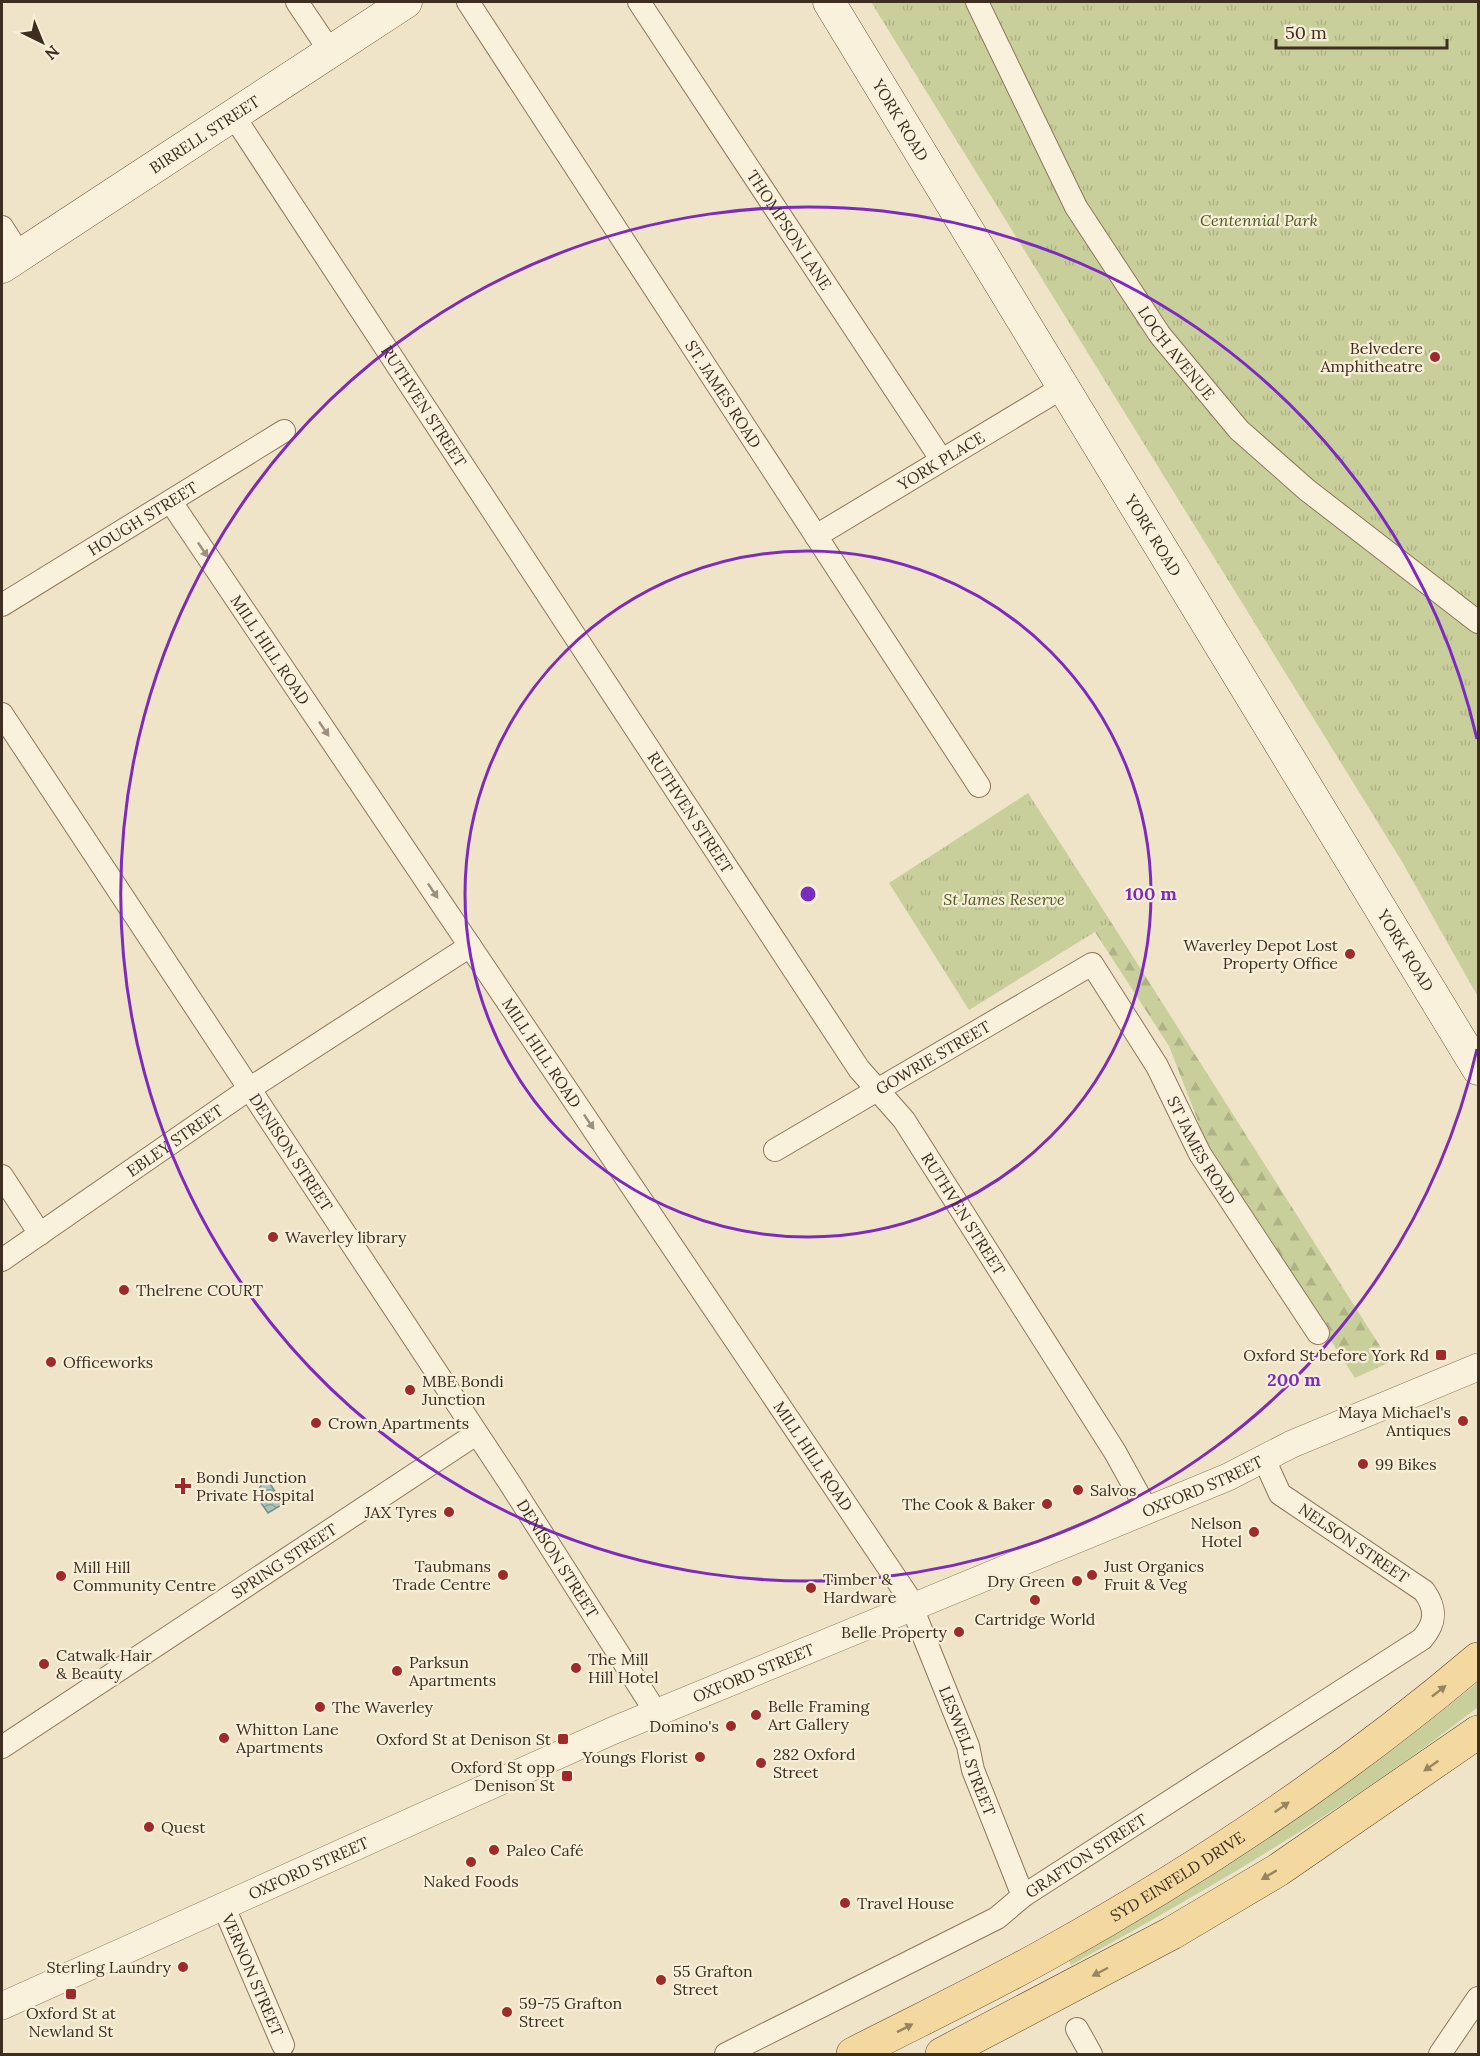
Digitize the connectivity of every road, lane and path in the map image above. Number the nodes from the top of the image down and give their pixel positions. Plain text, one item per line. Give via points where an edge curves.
1 (297, 2) edge
2 (406, 2) edge
3 (468, 2) edge
4 (639, 2) edge
5 (830, 2) edge
6 (977, 2) edge
7 (330, 51) junction
8 (233, 115) junction
9 (2, 227) edge
10 (11, 261) edge
11 (1065, 386) junction
12 (284, 431) dead end
13 (941, 459) junction
14 (171, 502) junction
15 (816, 536) junction
16 (2, 605) edge
17 (1474, 616) edge
18 (2, 714) edge
19 (979, 786) dead end
20 (470, 946) junction
21 (1092, 964) joint
22 (1479, 1068) edge
23 (249, 1089) junction
24 (878, 1090) junction
25 (775, 1150) dead end
26 (2, 1176) edge
27 (40, 1234) junction
28 (2, 1260) edge
29 (1318, 1333) dead end
30 (1479, 1367) edge
31 (476, 1434) junction
32 (1264, 1459) junction
33 (1147, 1510) junction
34 (912, 1605) junction
35 (1430, 1630) joint
36 (1479, 1659) edge
37 (657, 1714) junction
38 (1479, 1732) edge
39 (2, 1747) edge
40 (1023, 1896) junction
41 (223, 1905) junction
42 (1479, 1998) edge
43 (2, 2006) edge
44 (1077, 2029) dead end
45 (282, 2045) dead end
46 (726, 2055) edge
47 (853, 2055) edge
48 (942, 2055) edge
49 (1091, 2055) edge
50 (1440, 2055) edge

1 - 7 street
2 - 7 main road, BIRRELL STREET
3 - 15 street, ST. JAMES ROAD
4 - 13 street, THOMPSON LANE
5 - 11 main road, YORK ROAD
6 - 17 street, LOCH AVENUE via 1076,207 1160,335 1239,430 1307,490
7 - 8 main road, BIRRELL STREET
8 - 10 main road, BIRRELL STREET
8 - 24 street, RUTHVEN STREET via 859,1069
9 - 10 street
11 - 13 street, YORK PLACE
11 - 22 main road, YORK ROAD
12 - 14 street, HOUGH STREET
13 - 15 street, YORK PLACE
14 - 16 street, HOUGH STREET
14 -> 20 street, MILL HILL ROAD
15 - 19 street, ST. JAMES ROAD
18 - 23 street, DENISON STREET
20 - 23 street, EBLEY STREET
20 -> 34 street, MILL HILL ROAD
21 - 24 street, GOWRIE STREET
21 - 29 street, ST JAMES ROAD via 1157,1066 1200,1154
23 - 27 street, EBLEY STREET
23 - 31 street, DENISON STREET
24 - 25 street, GOWRIE STREET
24 - 33 street, RUTHVEN STREET via 904,1120 1115,1452
26 - 27 street
27 - 28 street, EBLEY STREET
30 - 32 street, OXFORD STREET
31 - 37 street, DENISON STREET
31 - 39 street, SPRING STREET
32 - 33 street, OXFORD STREET
32 - 35 street, NELSON STREET via 1280,1494 1420,1586 1434,1610
33 - 34 street, OXFORD STREET
34 - 37 street, OXFORD STREET
34 - 40 street, LESWELL STREET
35 - 40 street, GRAFTON STREET via 1406,1652
47 -> 36 main road, SYD EINFELD DRIVE via 1046,1954 1150,1893 1358,1754
37 - 41 street, OXFORD STREET
38 -> 48 main road via 1278,1870 1172,1933
40 - 46 street, GRAFTON STREET via 998,1918
41 - 43 street, OXFORD STREET
41 - 45 street, VERNON STREET
42 - 50 street
44 - 49 street

